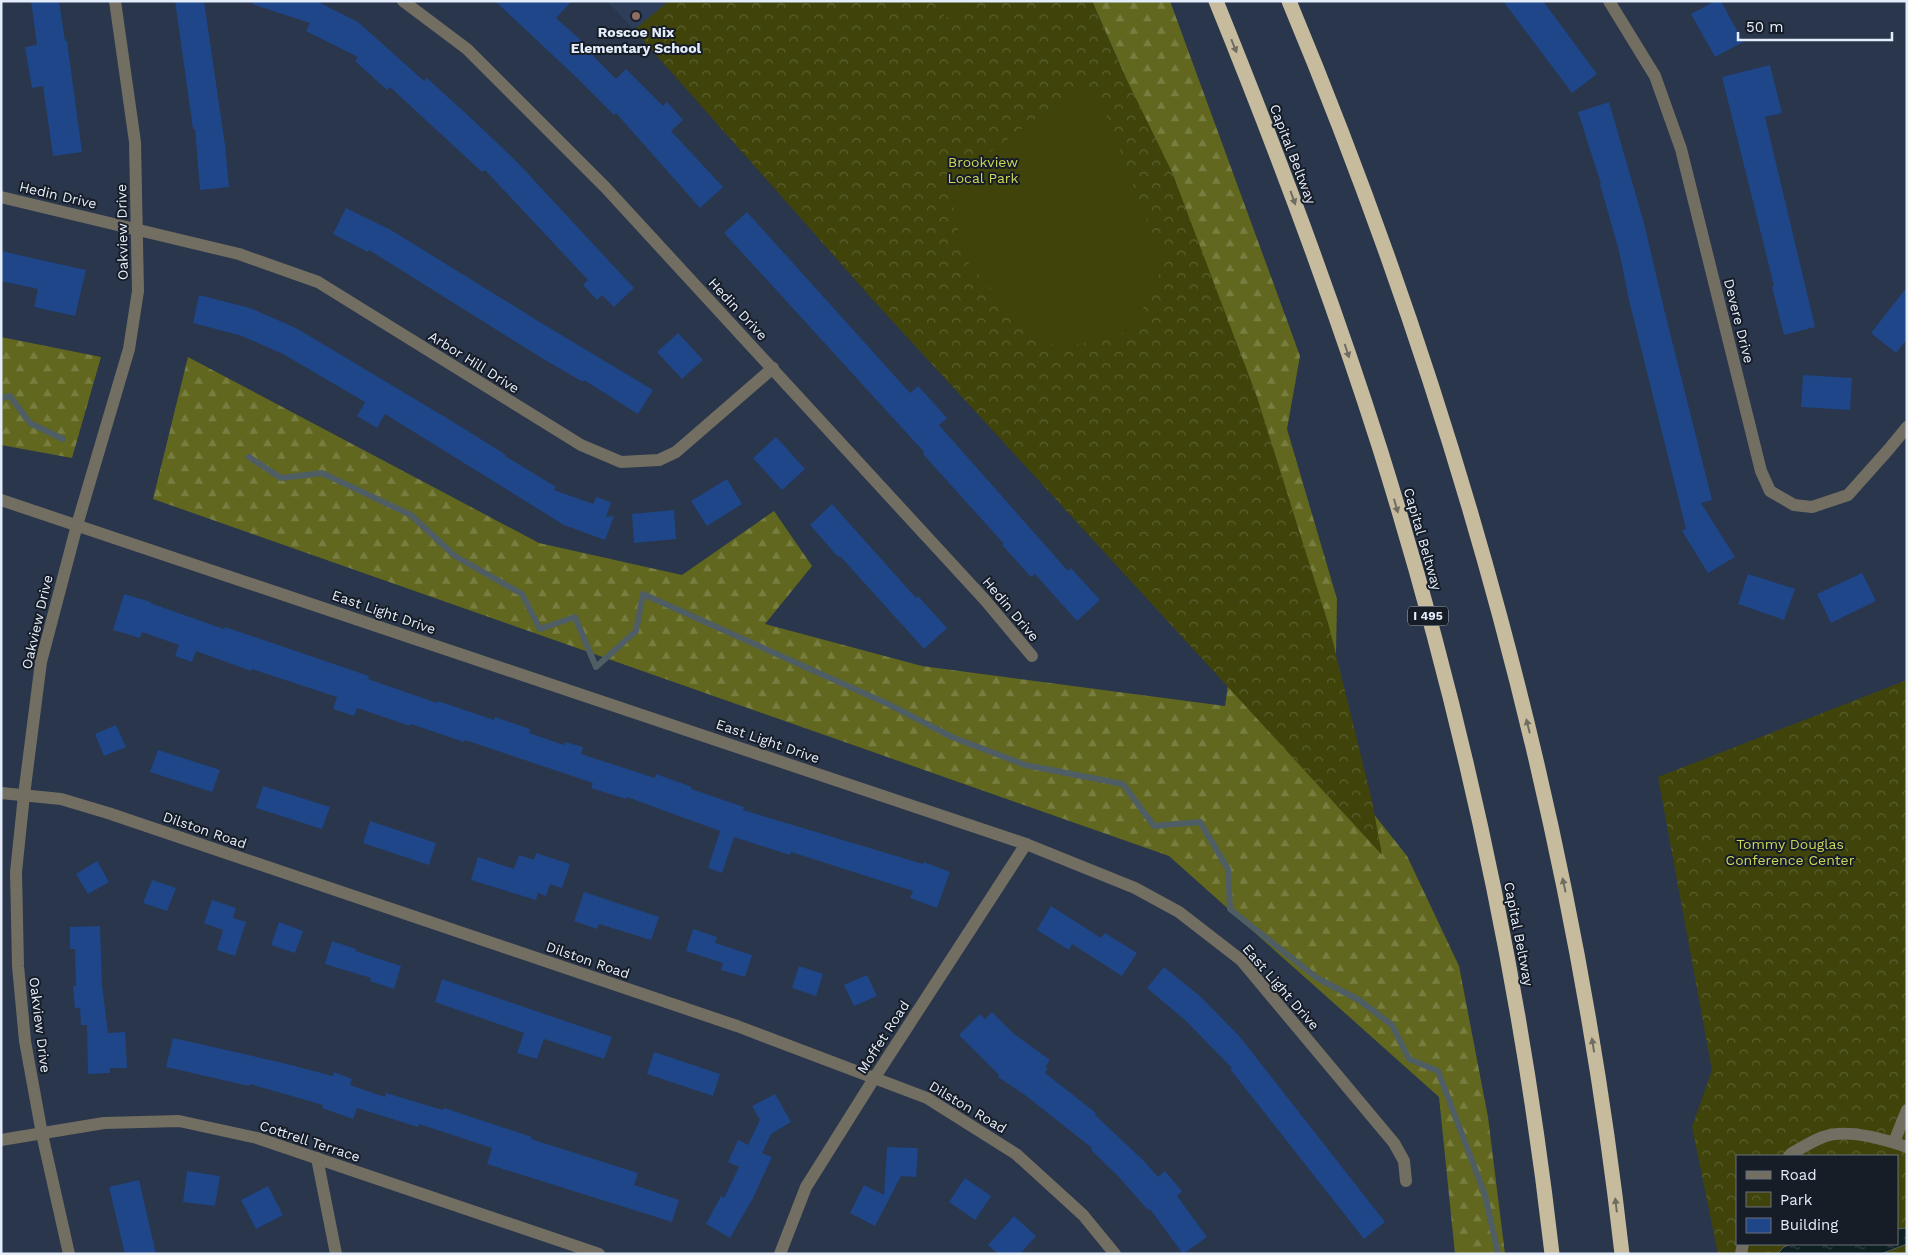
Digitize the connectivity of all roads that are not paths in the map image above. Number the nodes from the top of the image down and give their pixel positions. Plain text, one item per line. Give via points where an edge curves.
1 (115, 1) edge
2 (403, 1) edge
3 (1216, 1) edge
4 (1289, 1) edge
5 (1609, 1) edge
6 (1, 197) edge
7 (138, 230) junction
8 (773, 368) junction
9 (1907, 427) edge
10 (1, 500) edge
11 (77, 525) junction
12 (1032, 656) dead end
13 (1, 793) edge
14 (24, 795) junction
15 (1026, 844) junction
16 (875, 1077) junction
17 (1907, 1110) edge
18 (42, 1134) junction
19 (1, 1140) edge
20 (1894, 1142) junction
21 (1907, 1147) edge
22 (1790, 1155) edge
23 (317, 1158) junction
24 (1406, 1181) dead end
25 (69, 1254) edge
26 (336, 1254) edge
27 (600, 1254) edge
28 (780, 1254) edge
29 (1115, 1254) edge
30 (1552, 1254) edge
31 (1622, 1254) edge

1 - 7 street, Oakview Drive via 135,142
2 - 8 street, Hedin Drive via 467,49 605,187
3 -> 30 highway, Capital Beltway / I 495 via 1288,184 1340,330 1380,450 1452,706 1516,998
31 -> 4 highway via 1585,996 1546,799 1519,688 1445,430 1406,310 1351,157
5 - 9 street, Devere Drive via 1655,76 1681,149 1761,471 1770,491 1794,505 1812,507 1848,495
6 - 7 street, Hedin Drive
7 - 8 street, Arbor Hill Drive via 239,254 318,282 581,445 621,462 659,460 676,452
7 - 11 street, Oakview Drive via 138,291 129,349
8 - 12 street, Hedin Drive
10 - 11 street, East Light Drive
11 - 14 street, Oakview Drive via 41,662
11 - 15 street, East Light Drive
13 - 14 street, Dilston Road
14 - 16 street, Dilston Road via 61,799 108,813 727,1023
14 - 18 street, Oakview Drive via 16,872 18,966 24,1041
15 - 16 street, Moffet Road
15 - 24 street, East Light Drive via 1135,888 1180,912 1241,960 1394,1143 1404,1161
16 - 28 street, Moffet Road via 806,1186
16 - 29 street, Dilston Road via 927,1098 1016,1154 1082,1215
17 - 20 street
18 - 19 street, Cottrell Terrace
18 - 23 street, Cottrell Terrace via 104,1123 179,1121 257,1138
18 - 25 street, Oakview Drive
20 - 21 street
20 - 22 street via 1849,1133 1825,1136
23 - 26 street
23 - 27 street, Cottrell Terrace

